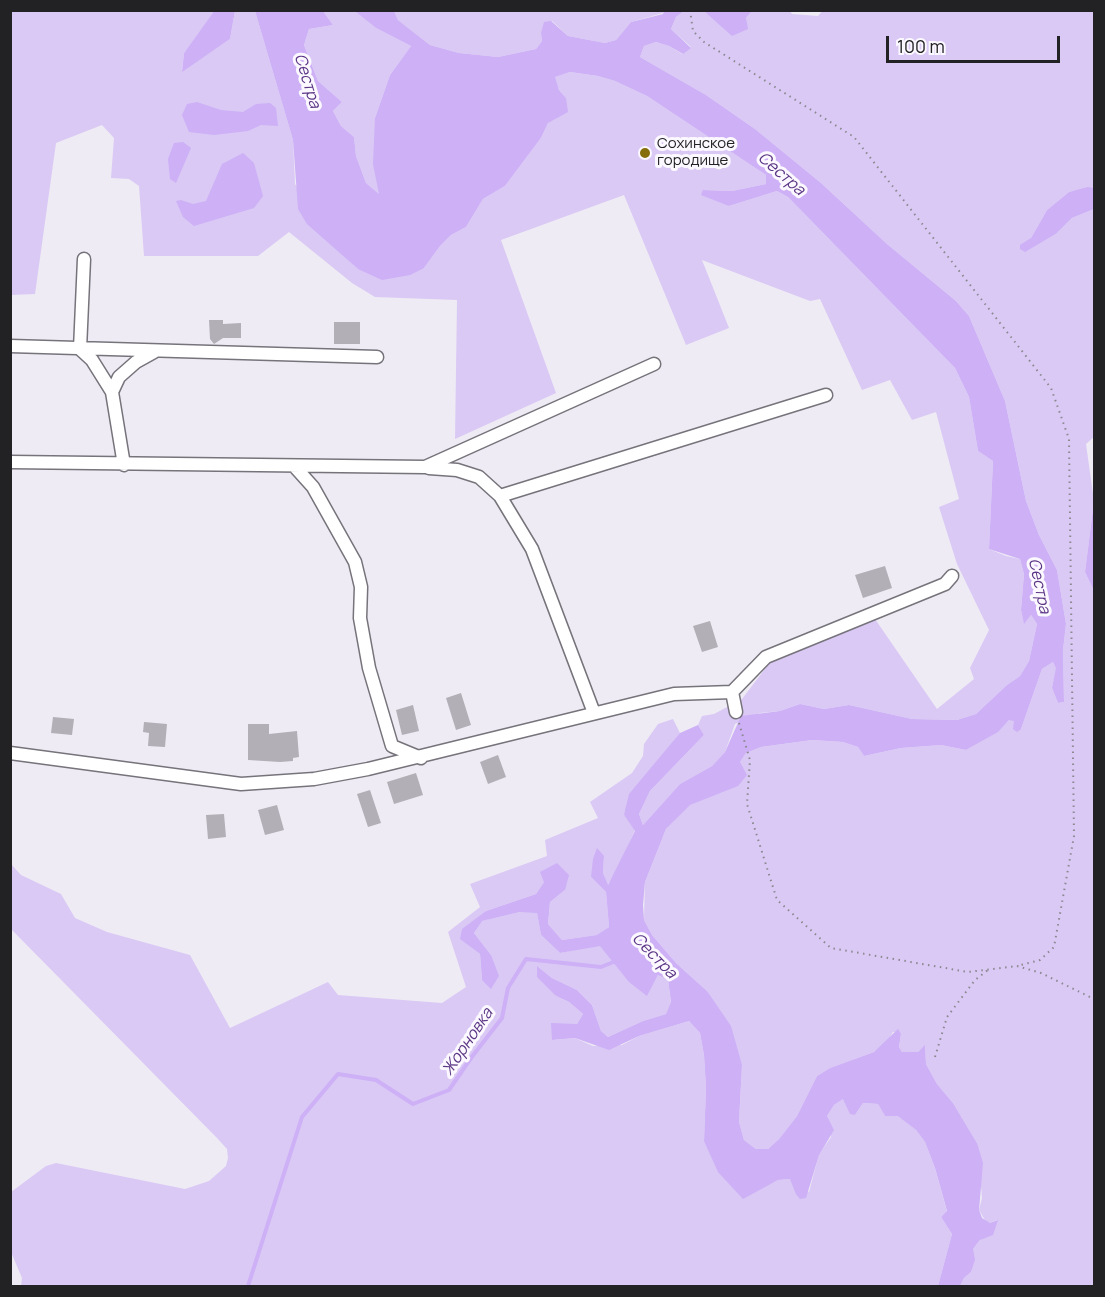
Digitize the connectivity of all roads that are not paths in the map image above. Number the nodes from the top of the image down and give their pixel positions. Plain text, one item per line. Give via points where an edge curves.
1 (84, 260) dead end
2 (10, 346) edge
3 (81, 349) junction
4 (156, 351) junction
5 (377, 357) dead end
6 (654, 364) dead end
7 (112, 392) junction
8 (826, 395) dead end
9 (10, 462) edge
10 (123, 465) junction
11 (295, 467) junction
12 (425, 467) junction
13 (500, 496) junction
14 (952, 576) dead end
15 (732, 692) junction
16 (736, 712) road end
17 (594, 713) junction
18 (10, 753) edge
19 (421, 758) junction

1 - 3 street
2 - 3 street
3 - 4 street
3 - 7 street
4 - 5 street
4 - 7 street via 119,377
6 - 12 street
7 - 10 street
8 - 13 street
9 - 10 street
10 - 11 street
11 - 12 street
11 - 19 street via 313,487 355,562 369,668 392,746
12 - 13 street via 479,477
13 - 17 street via 532,549
14 - 15 street via 945,584 766,657
15 - 16 street
15 - 17 street via 674,694
17 - 19 street
18 - 19 street via 241,784 314,779

